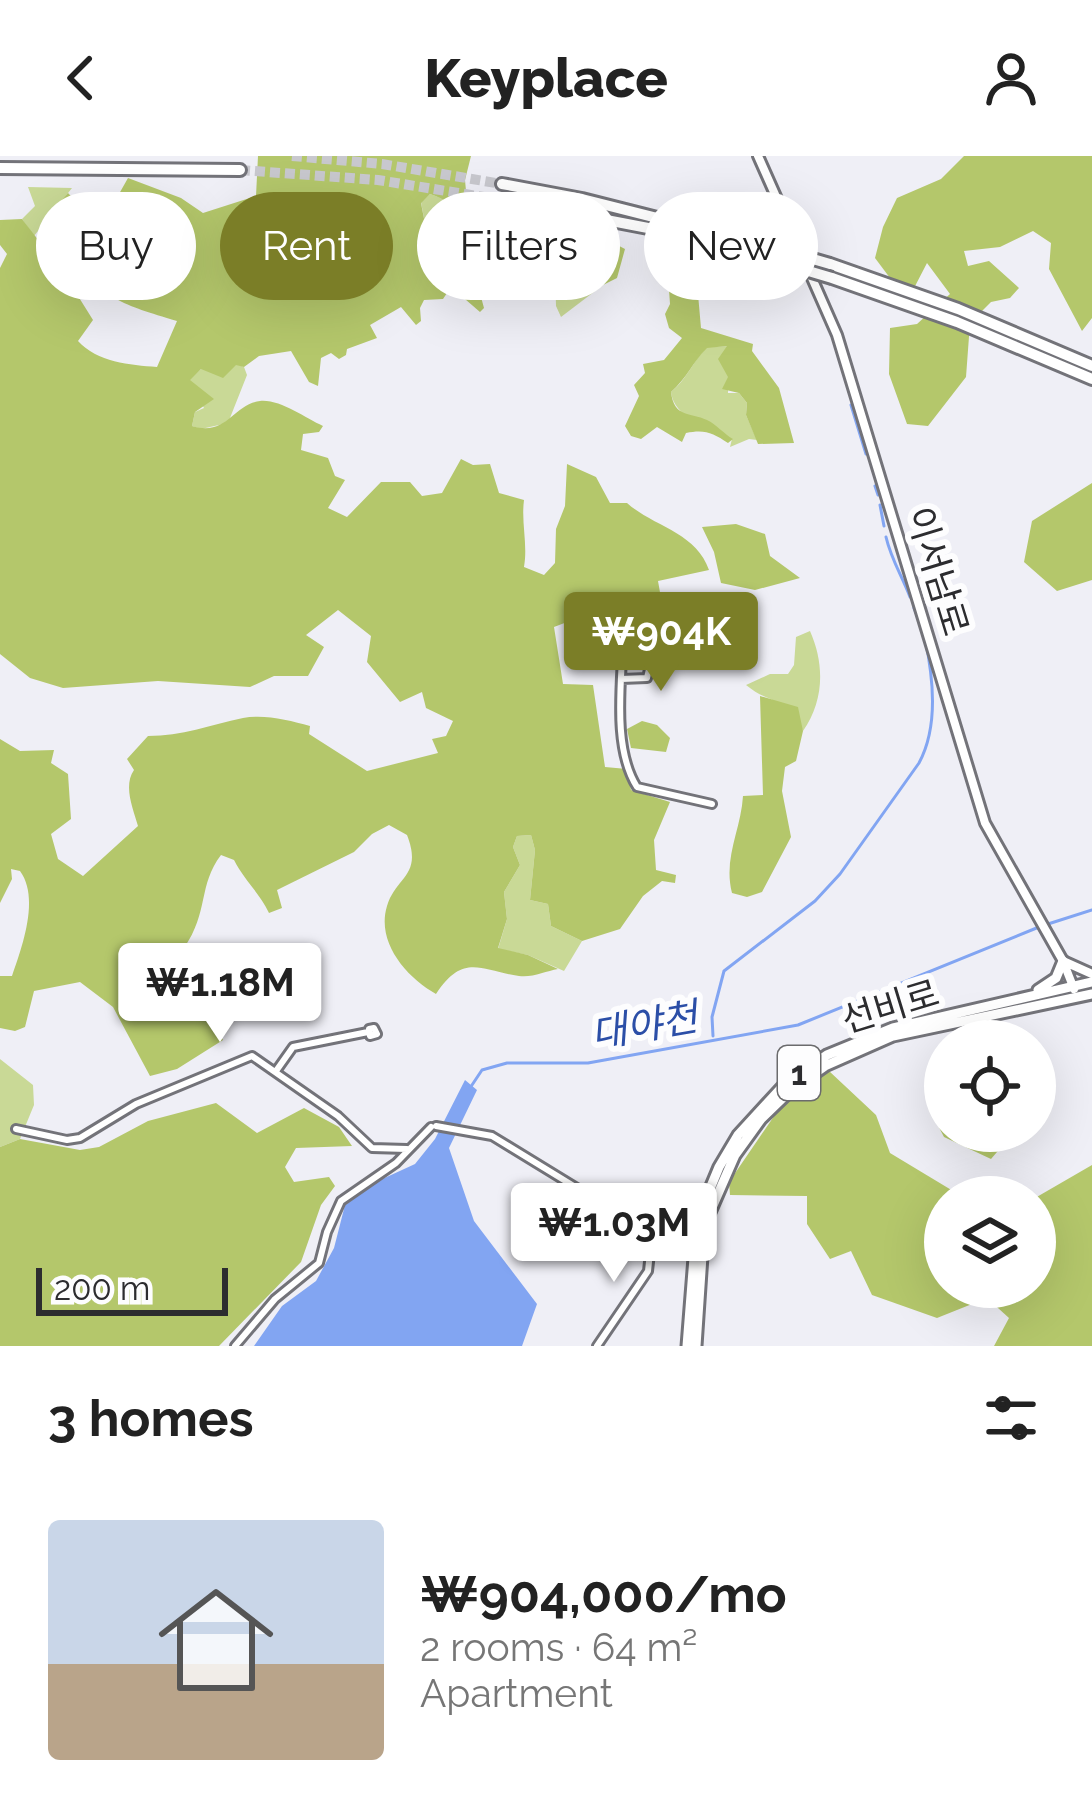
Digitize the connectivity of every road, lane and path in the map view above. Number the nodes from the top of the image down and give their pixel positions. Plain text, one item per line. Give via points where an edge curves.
1 (758, 156) edge
2 (0, 168) edge
3 (241, 170) tunnel mouth
4 (502, 184) tunnel mouth
5 (644, 220) edge
6 (818, 262) edge
7 (818, 272) edge
8 (1092, 366) edge
9 (1092, 379) edge
10 (688, 644) dead end
11 (597, 656) dead end
12 (621, 679) junction
13 (712, 804) dead end
14 (1063, 962) junction
15 (1092, 978) edge
16 (1075, 990) junction
17 (1038, 993) junction
18 (1092, 994) edge
19 (368, 1032) dead end
20 (276, 1071) junction
21 (16, 1130) dead end
22 (407, 1149) junction
23 (652, 1234) junction
24 (698, 1238) junction
25 (235, 1346) edge
26 (597, 1346) edge
27 (691, 1346) edge

1 - 14 main road, 이서남로 via 837,335 985,824
2 - 3 highway
4 - 5 highway
6 - 8 highway, bridge
7 - 9 highway, bridge
10 - 12 street via 654,647 647,678
11 - 12 street via 622,658
12 - 13 street via 622,730 637,787
14 - 15 main road
14 - 16 main road, 이서남로
14 - 17 main road
15 - 16 main road, 선비로 / 1
16 - 17 main road, 선비로 / 1
16 - 18 main road, 선비로 / 1
16 - 24 main road, 선비로 / 1 via 893,1036 825,1066 761,1119 735,1155
17 - 24 main road, 선비로 / 1 via 893,1028 803,1070 738,1135 719,1167
19 - 20 street via 293,1047
20 - 21 street via 252,1056 231,1062 136,1103 80,1138
20 - 22 street via 372,1148
22 - 23 street via 434,1127 492,1136
22 - 25 street via 341,1201 319,1263
23 - 24 street
23 - 26 street via 648,1271
24 - 27 main road, 선비로 / 1

